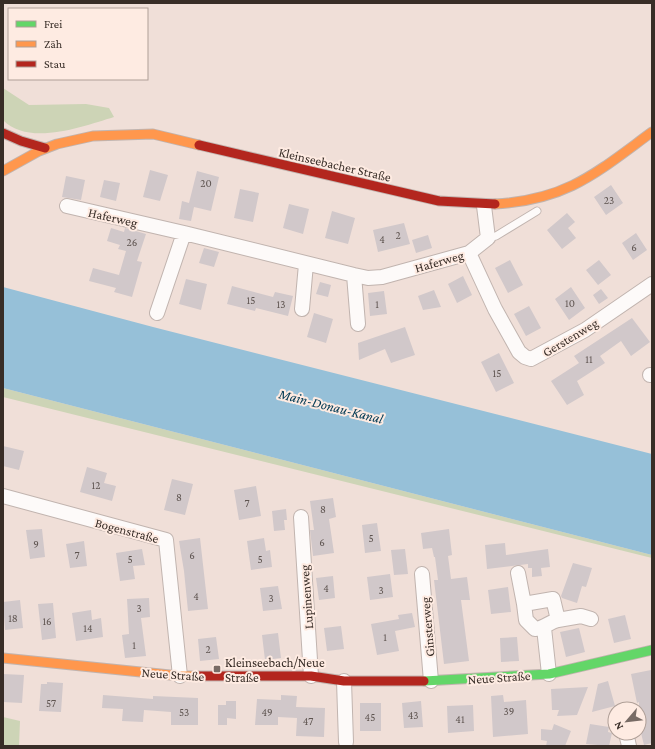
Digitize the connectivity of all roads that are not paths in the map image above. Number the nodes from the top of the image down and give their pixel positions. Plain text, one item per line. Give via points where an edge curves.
1 (652, 132) edge
2 (3, 133) edge
3 (45, 148) junction
4 (3, 171) edge
5 (66, 206) dead end
6 (484, 206) junction
7 (537, 211) dead end
8 (184, 233) junction
9 (488, 238) junction
10 (469, 253) junction
11 (306, 264) junction
12 (354, 275) junction
13 (652, 284) edge
14 (302, 309) dead end
15 (157, 313) dead end
16 (358, 324) dead end
17 (3, 496) edge
18 (302, 517) dead end
19 (518, 573) dead end
20 (422, 574) dead end
21 (524, 604) junction
22 (591, 619) dead end
23 (558, 620) junction
24 (544, 628) junction
25 (652, 650) edge
26 (3, 658) edge
27 (549, 674) junction
28 (180, 676) junction
29 (312, 676) junction
30 (344, 681) junction
31 (431, 681) junction
32 (346, 742) dead end

1 - 6 street, Kleinseebacher Straße via 580,182 562,191 515,203
2 - 3 street
3 - 4 street, Kleinseebacher Straße
3 - 6 street, Kleinseebacher Straße via 114,133 153,134 440,201
5 - 8 street, Haferweg
6 - 9 street
7 - 9 lane via 496,236
8 - 11 street, Haferweg
8 - 15 street
9 - 10 street, Haferweg
10 - 12 street, Haferweg via 382,277
10 - 13 street, Gerstenweg via 495,309 519,352 531,359 585,330
11 - 12 street, Haferweg
11 - 14 street
12 - 16 street
17 - 28 street, Bogenstraße via 166,540
18 - 29 street, Lupinenweg
19 - 21 street
20 - 31 street, Ginsterweg
21 - 23 street via 553,599
21 - 24 street via 526,620 535,629
22 - 23 street via 581,616
23 - 24 street via 551,621
24 - 27 street
25 - 27 street, Neue Straße
26 - 28 street, Neue Straße
27 - 31 street, Neue Straße
28 - 29 street, Neue Straße
29 - 30 street, Neue Straße
30 - 31 street, Neue Straße
30 - 32 street

